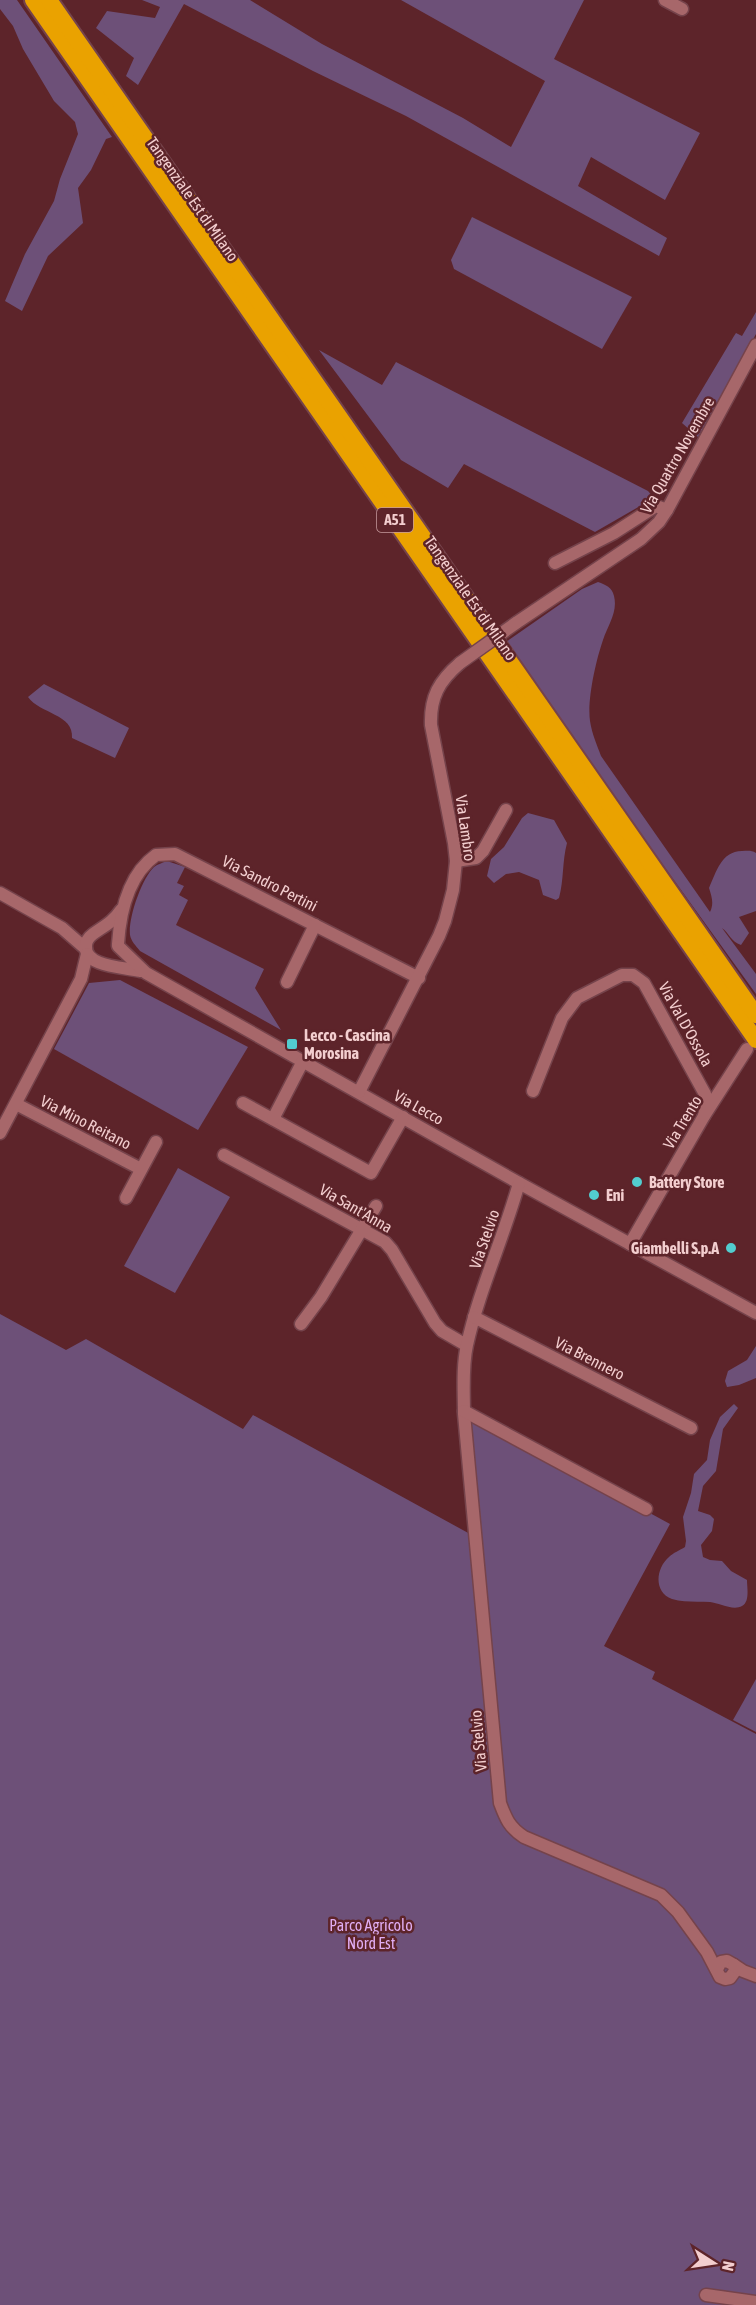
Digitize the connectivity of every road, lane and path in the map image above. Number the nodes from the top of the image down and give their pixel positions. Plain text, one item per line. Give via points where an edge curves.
1 (33, 0) edge
2 (49, 0) edge
3 (665, 0) edge
4 (682, 9) dead end
5 (756, 345) edge
6 (667, 510) junction
7 (555, 563) dead end
8 (516, 623) joint
9 (506, 810) dead end
10 (456, 861) junction
11 (0, 893) edge
12 (125, 904) junction
13 (315, 925) junction
14 (62, 928) junction
15 (97, 932) junction
16 (118, 945) junction
17 (86, 951) junction
18 (102, 963) junction
19 (146, 973) junction
20 (419, 978) junction
21 (81, 979) junction
22 (287, 982) dead end
23 (756, 1016) edge
24 (751, 1045) edge
25 (303, 1061) junction
26 (359, 1092) junction
27 (532, 1092) dead end
28 (243, 1103) dead end
29 (15, 1104) junction
30 (704, 1116) junction
31 (403, 1117) junction
32 (273, 1119) junction
33 (0, 1133) edge
34 (156, 1142) dead end
35 (225, 1155) dead end
36 (141, 1169) junction
37 (519, 1183) junction
38 (126, 1198) dead end
39 (376, 1206) dead end
40 (363, 1229) junction
41 (630, 1244) junction
42 (756, 1312) edge
43 (474, 1317) junction
44 (301, 1324) dead end
45 (466, 1346) junction
46 (464, 1411) junction
47 (691, 1428) dead end
48 (646, 1509) dead end
49 (753, 1975) edge
50 (706, 2295) dead end
51 (756, 2302) edge

1 - 24 highway, Tangenziale Est di Milano / A51
2 - 23 highway, Tangenziale Est di Milano / A51
3 - 4 street
5 - 6 street, Via Quattro Novembre
6 - 7 street via 656,506
6 - 8 street, Via Quattro Novembre via 641,539
8 - 10 street, Via Lambro, bridge via 460,663 435,692 431,725
9 - 10 street via 483,851 476,858
10 - 20 street, Via Lambro via 445,921
11 - 14 street, Via Lecco
12 - 13 street, Via Sandro Pertini via 141,868 156,855 175,854
12 - 15 street
12 - 16 street
13 - 20 street, Via Sandro Pertini
13 - 22 street
14 - 15 street, Via Lecco
14 - 17 street, Via Lecco
15 - 16 street, Via Lecco via 108,932
15 - 17 street via 90,936
16 - 18 street via 114,959
16 - 19 street, Via Lecco
17 - 18 street, Via Lecco via 90,958
17 - 21 street, Via Mino Reitano
18 - 19 street, Via Lecco
18 - 21 street, Via Mino Reitano
19 - 25 street, Via Lecco
20 - 26 street, Via Lambro
21 - 29 street, Via Mino Reitano
24 - 30 street, Via Trento
25 - 26 street, Via Lecco
25 - 32 street
26 - 31 street, Via Lecco
27 - 30 street, Via Val D'Ossola via 569,1006 585,993 622,975 633,975 644,983 705,1094
28 - 32 street
29 - 33 street, Via Mino Reitano
29 - 36 street, Via Mino Reitano
30 - 41 street, Via Trento
31 - 32 street via 371,1173
31 - 37 street, Via Lecco
34 - 36 street, Via Mino Reitano
35 - 40 street, Via Sant'Anna
36 - 38 street, Via Mino Reitano
37 - 41 street
37 - 43 street, Via Stelvio
39 - 40 street
40 - 44 street
40 - 45 street, Via Sant'Anna via 392,1250 442,1331
41 - 42 street
43 - 45 street, Via Stelvio
43 - 47 street, Via Brennero
45 - 46 street, Via Stelvio
46 - 48 street
46 - 49 street, Via Stelvio via 500,1803 507,1823 524,1837 660,1895 678,1912 707,1952 727,1968
50 - 51 street

